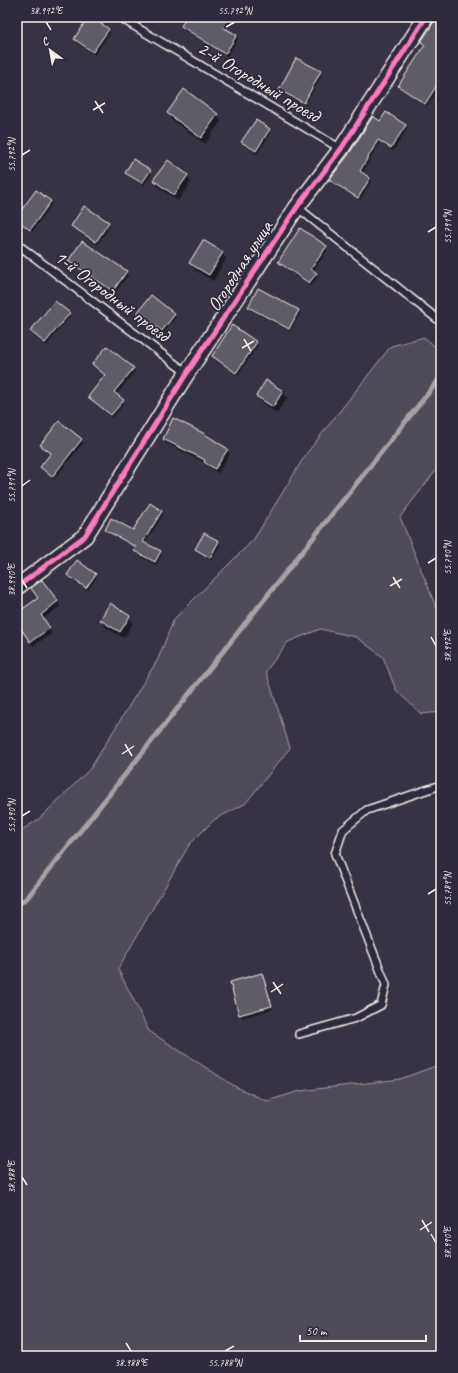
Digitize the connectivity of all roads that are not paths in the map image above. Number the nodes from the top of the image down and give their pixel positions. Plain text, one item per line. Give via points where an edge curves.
1 (120, 17) edge
2 (426, 17) edge
3 (341, 149) junction
4 (297, 207) junction
5 (17, 244) edge
6 (441, 322) edge
7 (187, 373) junction
8 (17, 587) edge
9 (441, 785) edge
10 (299, 1034) dead end

1 - 3 lane, 2-й Огородный проезд
2 - 3 street, Огородная улица
3 - 4 street, Огородная улица
4 - 6 lane
4 - 7 street, Огородная улица
5 - 7 lane, 1-й Огородный проезд
7 - 8 street, Огородная улица via 85,536
9 - 10 lane via 367,810 343,830 334,854 386,985 381,1005 356,1018

